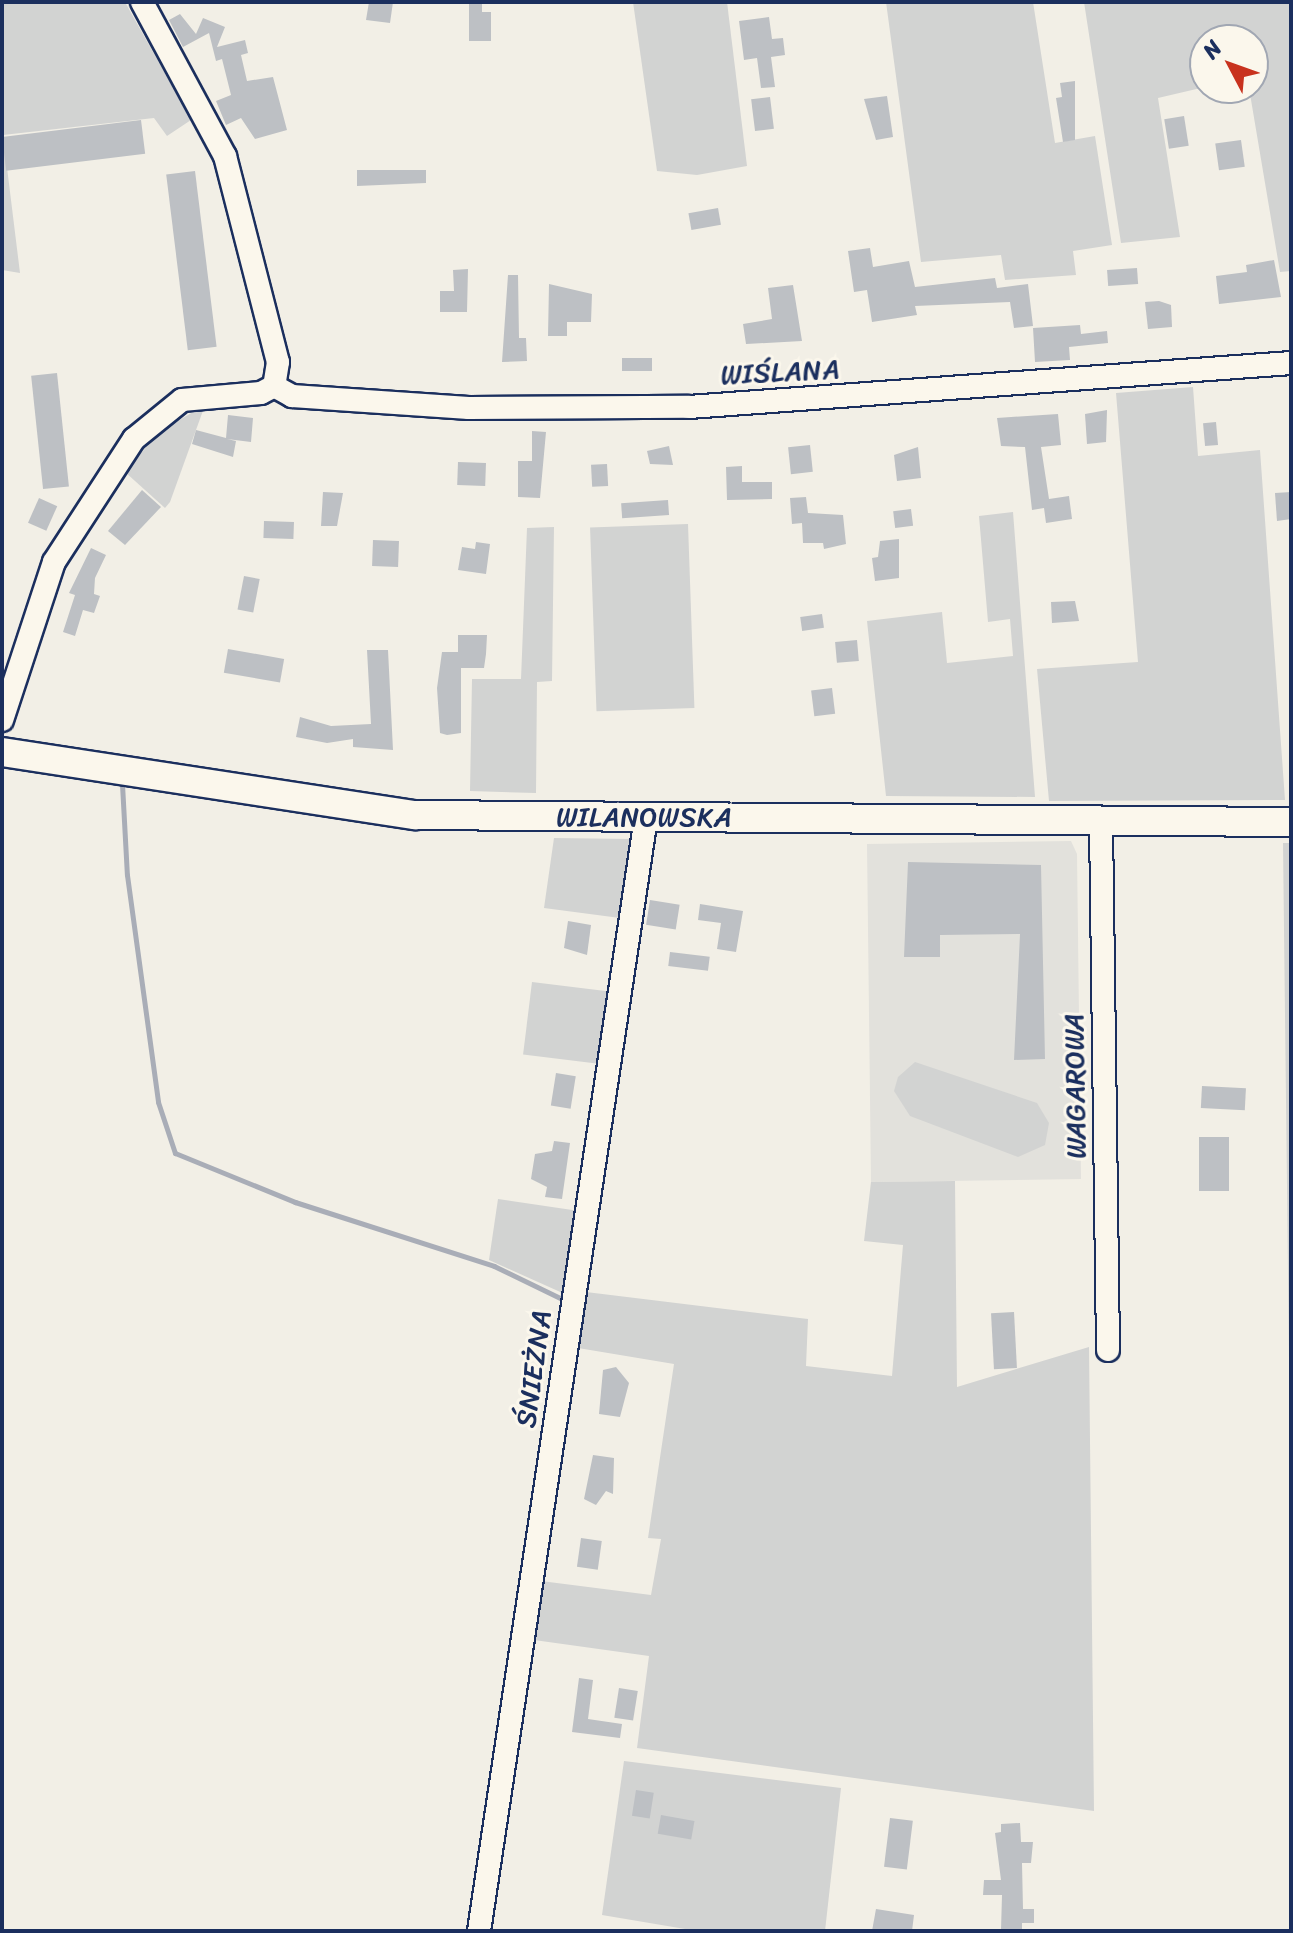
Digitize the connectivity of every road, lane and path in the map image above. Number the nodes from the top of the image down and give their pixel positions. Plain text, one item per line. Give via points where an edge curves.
1 (142, 2) edge
2 (1291, 363) edge
3 (274, 386) junction
4 (2, 720) edge
5 (2, 752) edge
6 (646, 817) junction
7 (1101, 822) junction
8 (1291, 822) edge
9 (1108, 1350) dead end
10 (479, 1931) edge

1 - 3 street via 225,156 277,358
2 - 3 street, WIŚLANA via 689,407 469,408 292,396
3 - 4 street via 261,393 182,400 134,439 54,562
5 - 6 main road, WILANOWSKA via 374,813
6 - 7 main road, WILANOWSKA
6 - 10 street, ŚNIEŻNA
7 - 8 main road, WILANOWSKA
7 - 9 street, WAGAROWA

